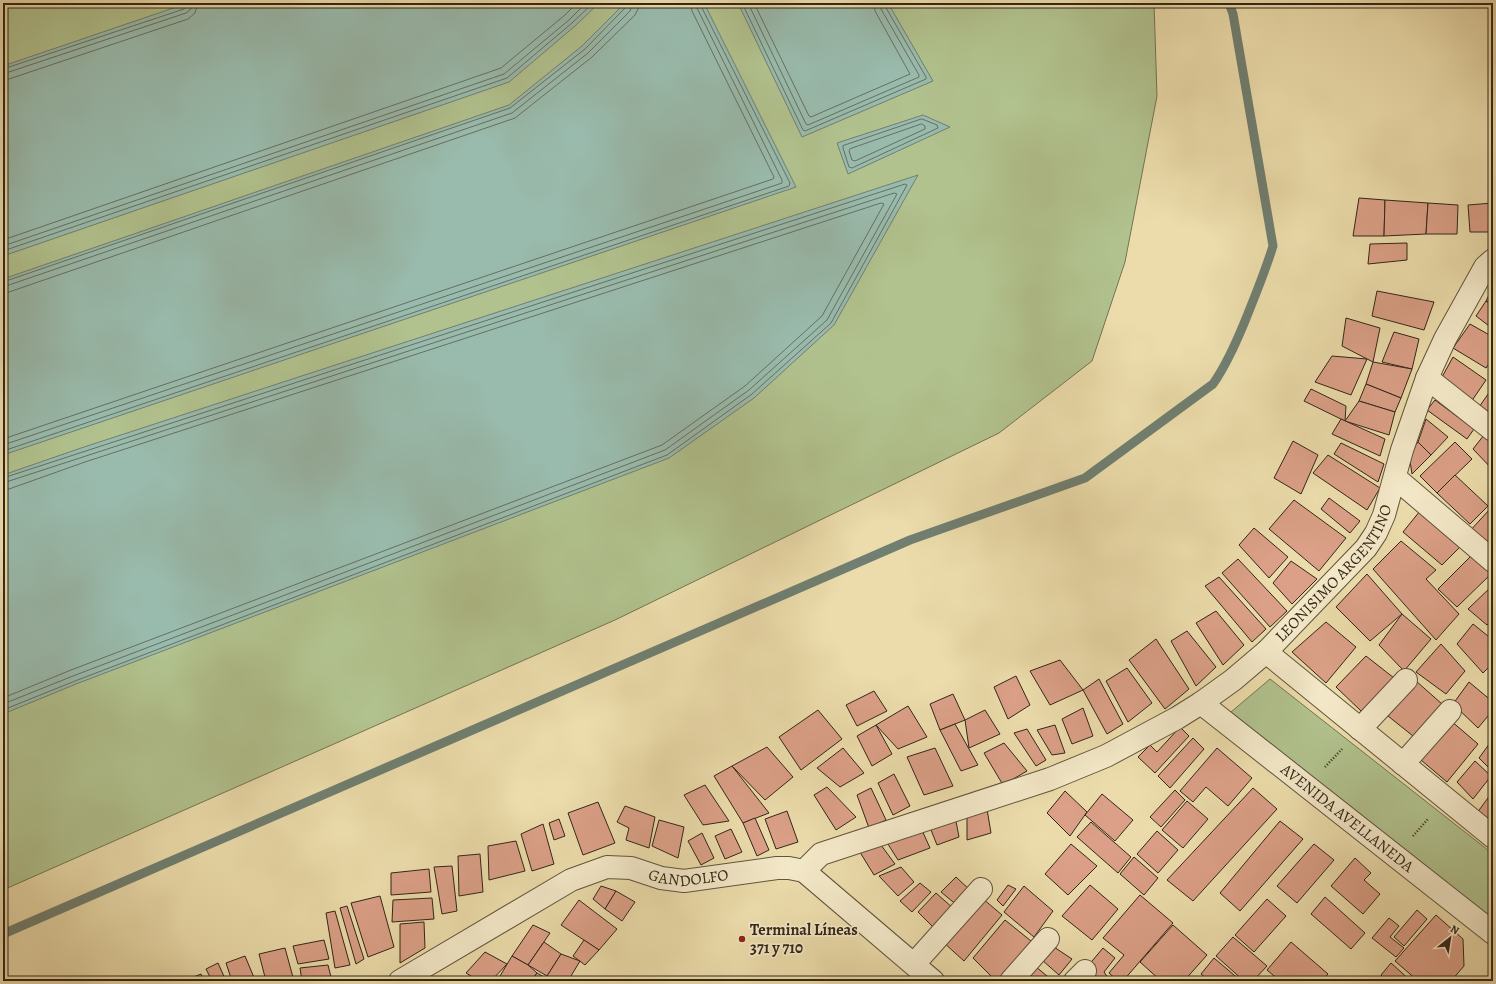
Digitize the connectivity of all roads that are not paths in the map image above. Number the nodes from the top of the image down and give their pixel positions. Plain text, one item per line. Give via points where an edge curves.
1 (1493, 260) edge
2 (1427, 378) junction
3 (1493, 430) edge
4 (1399, 481) dead end
5 (1493, 561) edge
6 (1266, 652) junction
7 (1406, 680) dead end
8 (1201, 703) junction
9 (1450, 711) dead end
10 (1360, 729) junction
11 (1403, 764) junction
12 (1493, 837) edge
13 (804, 870) junction
14 (981, 889) dead end
15 (1493, 933) edge
16 (1048, 939) dead end
17 (914, 964) junction
18 (428, 973) edge
19 (400, 981) edge
20 (933, 981) edge
21 (1010, 981) edge

1 - 2 street, LEONISIMO ARGENTINO via 1485,266
2 - 3 street
2 - 6 street, LEONISIMO ARGENTINO via 1376,533 1366,548
4 - 5 street
6 - 8 street, LEONISIMO ARGENTINO
6 - 10 street
7 - 10 street
8 - 13 street, LEONISIMO ARGENTINO via 1106,756 1050,778 821,854
8 - 15 street, AVENIDA AVELLANEDA
9 - 11 street
10 - 11 street
11 - 12 street
13 - 17 street
13 - 18 street, GANDOLFO via 777,868 684,881 662,878 632,868 607,867 571,880
14 - 17 street
16 - 21 street
17 - 20 street
18 - 19 street, GANDOLFO

